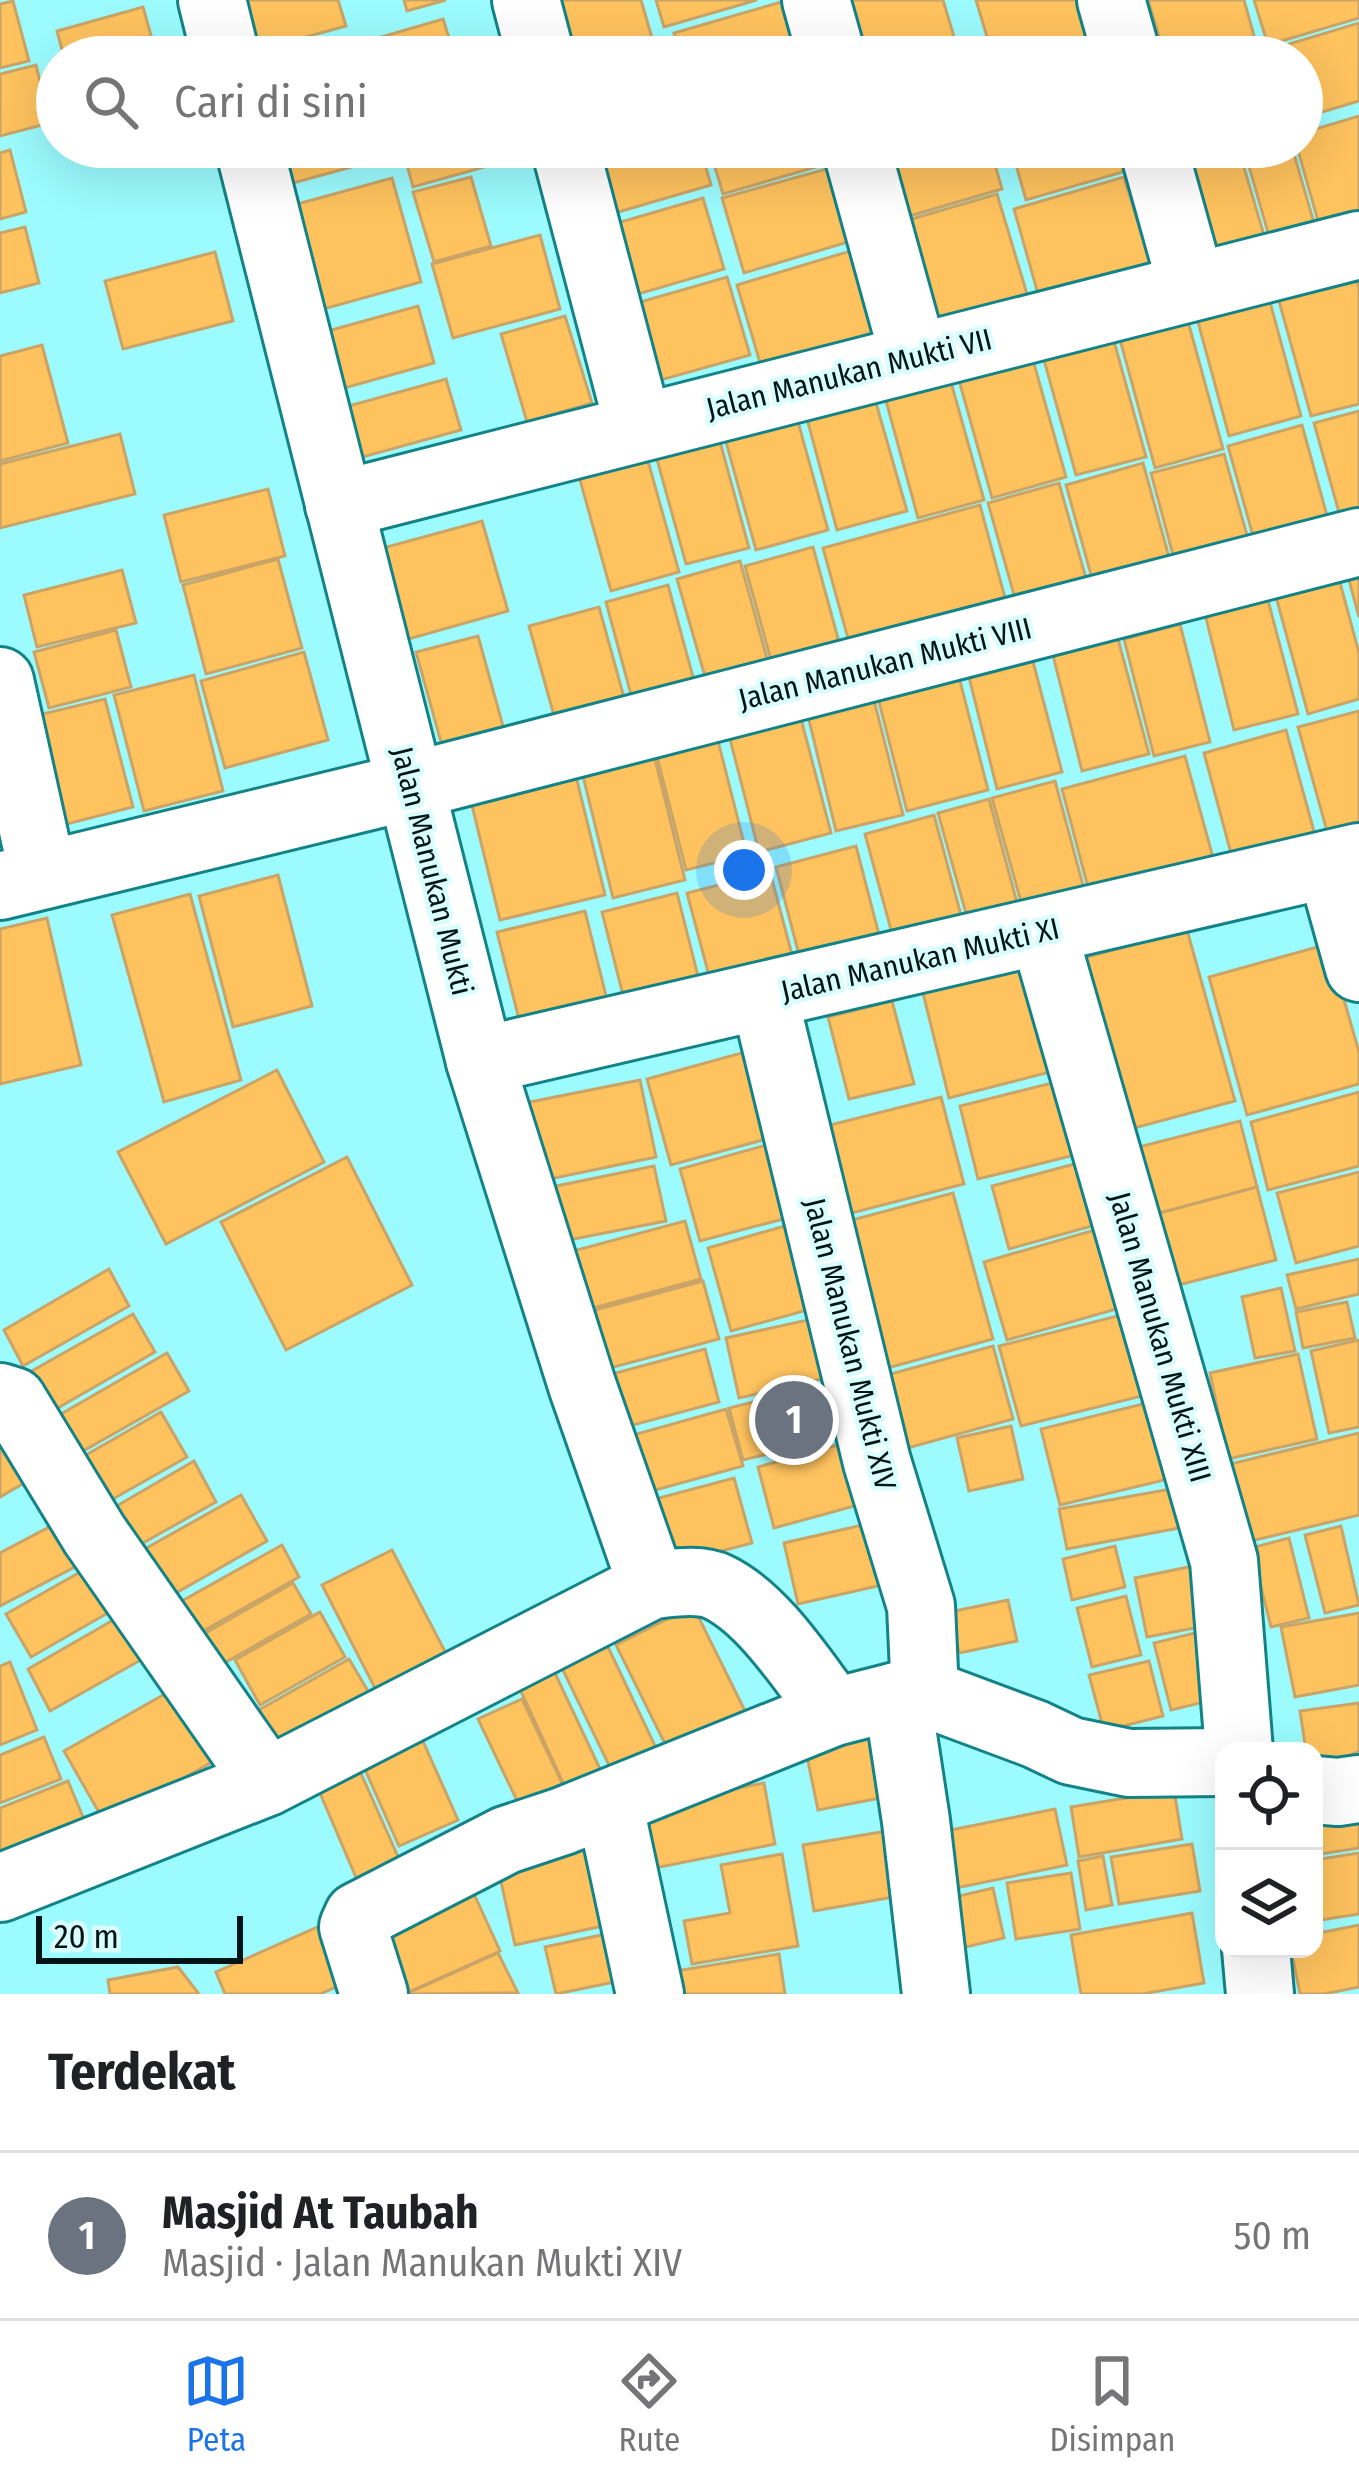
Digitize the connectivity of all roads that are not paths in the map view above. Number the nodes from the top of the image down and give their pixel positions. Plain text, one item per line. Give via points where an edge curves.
1 (212, 0) edge
2 (526, 0) edge
3 (816, 0) edge
4 (1111, 0) edge
5 (221, 36) edge
6 (535, 36) edge
7 (826, 36) edge
8 (1121, 36) edge
9 (254, 168) edge
10 (571, 168) edge
11 (862, 168) edge
12 (1159, 168) edge
13 (1359, 245) edge
14 (1192, 287) junction
15 (914, 357) junction
16 (639, 428) junction
17 (339, 505) junction
18 (1359, 542) edge
19 (0, 681) edge
20 (411, 786) junction
21 (1344, 861) edge
22 (21, 881) edge
23 (1043, 931) junction
24 (1359, 968) edge
25 (764, 996) junction
26 (480, 1061) junction
27 (0, 1397) edge
28 (652, 1585) junction
29 (911, 1694) junction
30 (834, 1712) junction
31 (1238, 1742) edge
32 (1215, 1762) edge
33 (267, 1783) junction
34 (1359, 1789) edge
35 (1323, 1791) edge
36 (609, 1803) junction
37 (0, 1888) edge
38 (1257, 1958) edge
39 (374, 1994) edge
40 (650, 1994) edge
41 (936, 1994) edge
42 (1260, 1994) edge

1 - 5 street
2 - 6 street
3 - 7 street
4 - 8 street
9 - 17 street, Jalan Manukan Mukti
10 - 16 street
11 - 15 street
12 - 14 street
13 - 14 street, Jalan Manukan Mukti VII
14 - 15 street, Jalan Manukan Mukti VII
15 - 16 street, Jalan Manukan Mukti VII
16 - 17 street, Jalan Manukan Mukti VII
17 - 20 street, Jalan Manukan Mukti
18 - 20 street, Jalan Manukan Mukti VIII
19 - 22 street
20 - 22 street, Jalan Manukan Mukti VIII
20 - 26 street, Jalan Manukan Mukti
21 - 23 street, Jalan Manukan Mukti XI
21 - 24 street
23 - 25 street, Jalan Manukan Mukti XI
23 - 31 street, Jalan Manukan Mukti XIII via 1224,1561
25 - 26 street, Jalan Manukan Mukti XI
25 - 29 street, Jalan Manukan Mukti XIV via 877,1462 921,1606
26 - 28 street, Jalan Manukan Mukti
27 - 33 street via 14,1402 94,1534
28 - 30 street via 717,1586 774,1633
28 - 33 street
29 - 30 street
29 - 32 street via 1070,1751 1130,1763
29 - 41 street, Jalan Manukan Mukti XIV
30 - 36 street
33 - 37 street
34 - 35 street
36 - 39 street via 506,1840 353,1920
36 - 40 street
38 - 42 street

